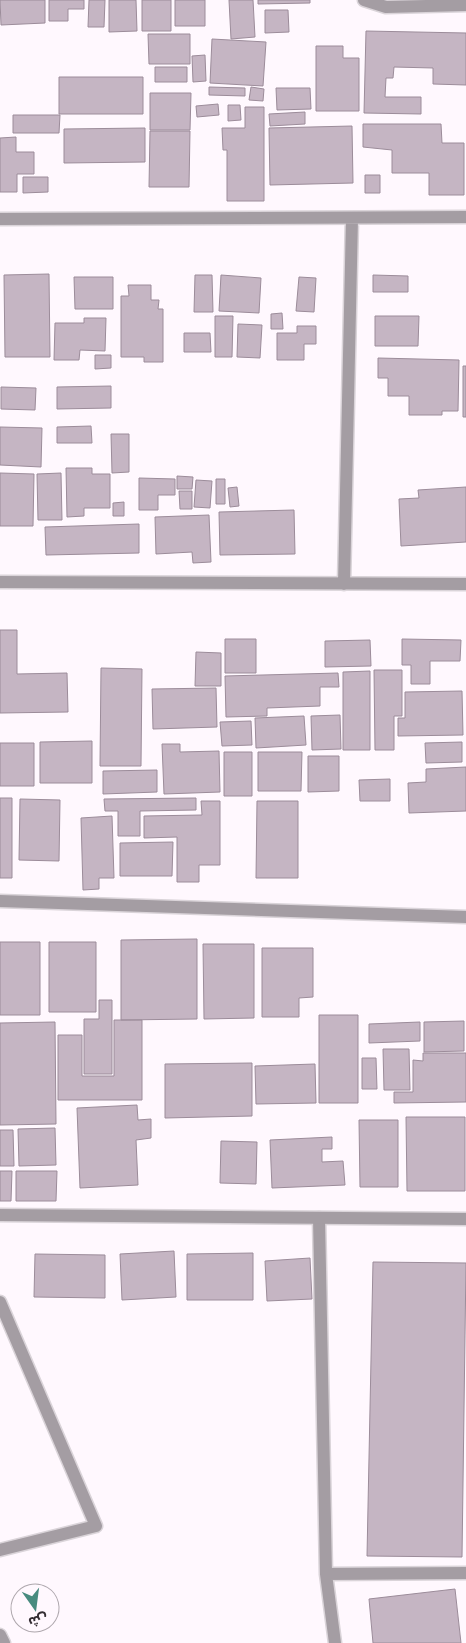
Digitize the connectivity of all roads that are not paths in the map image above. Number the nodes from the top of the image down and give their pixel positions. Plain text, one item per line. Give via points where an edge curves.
1 (364, 0) edge
2 (466, 5) edge
3 (466, 217) edge
4 (352, 218) junction
5 (0, 219) edge
6 (0, 582) edge
7 (344, 584) junction
8 (466, 584) edge
9 (0, 901) edge
10 (466, 917) edge
11 (0, 1215) edge
12 (319, 1218) junction
13 (466, 1219) edge
14 (0, 1302) edge
15 (0, 1550) edge
16 (326, 1574) junction
17 (466, 1574) edge
18 (0, 1635) edge
19 (4, 1643) edge
20 (335, 1643) edge

1 - 2 street via 386,7
3 - 4 street
4 - 5 street
4 - 7 street
6 - 7 street
7 - 8 street
9 - 10 street
11 - 12 street
12 - 13 street
12 - 16 street
14 - 15 street via 96,1526
16 - 17 street
16 - 20 street
18 - 19 street

